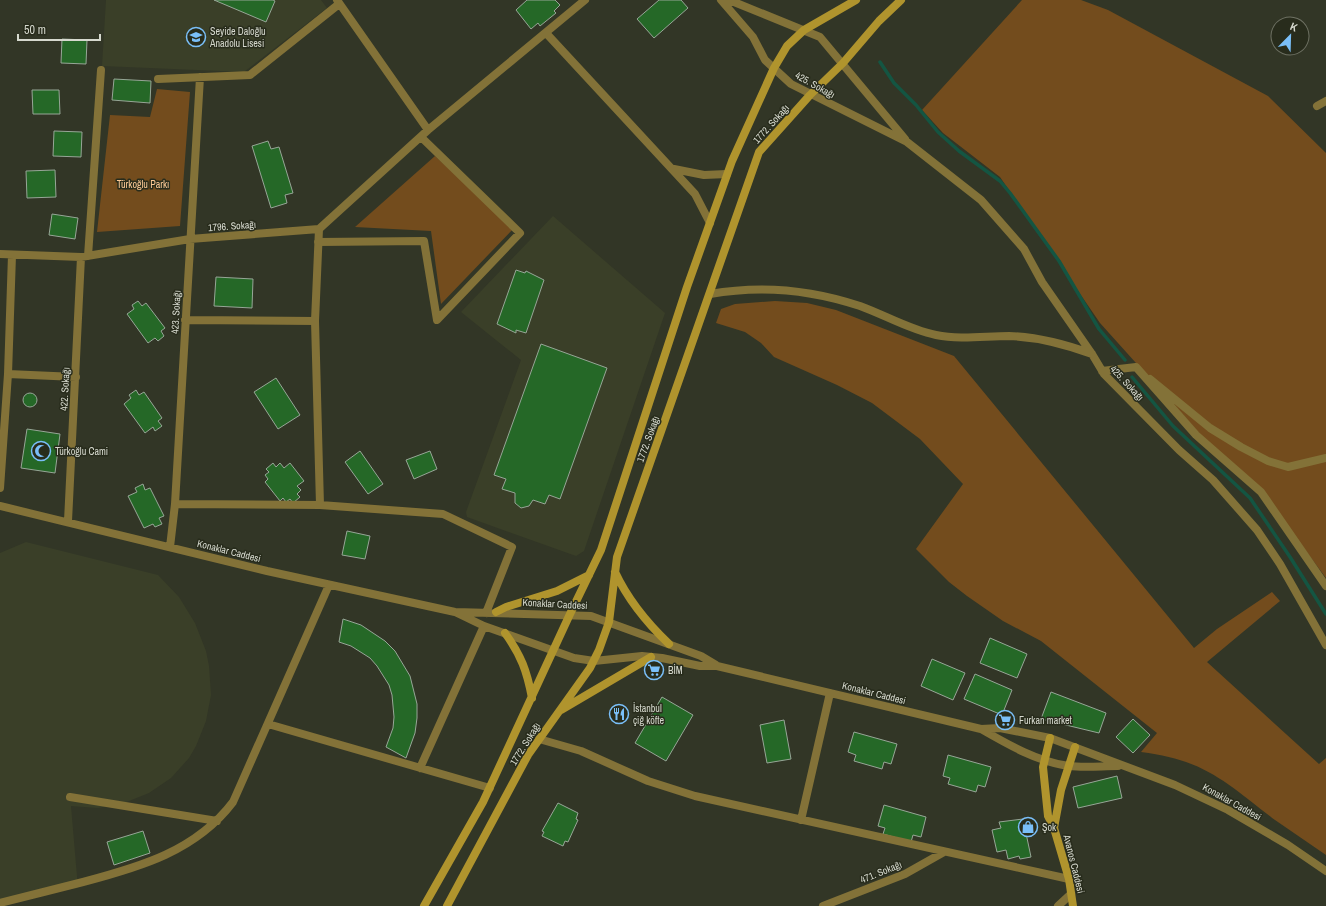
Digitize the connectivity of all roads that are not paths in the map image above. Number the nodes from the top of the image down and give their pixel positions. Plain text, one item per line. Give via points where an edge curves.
1 (585, 0) edge
2 (721, 0) edge
3 (729, 0) edge
4 (856, 0) edge
5 (901, 0) edge
6 (338, 2) edge
7 (804, 30) junction
8 (546, 33) junction
9 (843, 63) junction
10 (774, 68) junction
11 (101, 70) dead end
12 (200, 77) junction
13 (158, 79) dead end
14 (810, 95) junction
15 (1326, 101) edge
16 (1317, 106) dead end
17 (428, 130) junction
18 (421, 137) junction
19 (907, 142) junction
20 (674, 169) junction
21 (727, 174) junction
22 (710, 223) junction
23 (319, 230) junction
24 (190, 239) junction
25 (318, 242) junction
26 (0, 254) edge
27 (12, 255) junction
28 (85, 256) junction
29 (710, 294) junction
30 (185, 320) junction
31 (315, 321) junction
32 (1092, 354) junction
33 (1136, 367) junction
34 (1102, 370) junction
35 (8, 374) junction
36 (76, 377) junction
37 (1326, 458) edge
38 (0, 488) edge
39 (175, 504) junction
40 (320, 505) junction
41 (0, 506) edge
42 (68, 521) junction
43 (170, 547) junction
44 (615, 572) junction
45 (589, 575) junction
46 (329, 585) junction
47 (1326, 586) edge
48 (455, 612) junction
49 (496, 612) junction
50 (486, 613) junction
51 (570, 614) junction
52 (609, 622) junction
53 (484, 626) junction
54 (505, 633) junction
55 (669, 644) junction
56 (1326, 645) edge
57 (554, 651) junction
58 (651, 657) junction
59 (594, 661) junction
60 (717, 666) junction
61 (830, 693) junction
62 (532, 698) junction
63 (557, 713) junction
64 (268, 724) junction
65 (981, 729) junction
66 (1050, 738) junction
67 (539, 739) junction
68 (1075, 747) junction
69 (1044, 759) junction
70 (1070, 766) junction
71 (1121, 766) junction
72 (420, 768) junction
73 (490, 788) junction
74 (70, 797) dead end
75 (801, 820) junction
76 (217, 821) junction
77 (1054, 828) junction
78 (944, 852) junction
79 (1326, 871) edge
80 (1068, 879) junction
81 (1071, 894) junction
82 (0, 903) edge
83 (424, 906) edge
84 (448, 906) edge
85 (824, 906) edge
86 (1058, 906) edge
87 (1073, 906) edge

1 - 8 street
2 - 10 street, 425. Sokağı via 753,38 765,60
3 - 7 street, 425. Sokağı
4 - 7 street, 1772. Sokağı
5 - 9 street, 1772. Sokağı
6 - 12 street via 250,75
6 - 17 street
7 - 9 street, 425. Sokağı via 820,37
7 - 10 street, 1772. Sokağı via 786,46
8 - 17 street
8 - 20 street
9 - 14 street, 1772. Sokağı
9 - 19 street, 425. Sokağı
10 - 14 street, 425. Sokağı via 791,84
10 - 21 street, 1772. Sokağı
11 - 28 street, 422. Sokağı
12 - 13 street
12 - 24 street, 423. Sokağı
14 - 19 street, 425. Sokağı
14 - 29 street, 1772. Sokağı via 759,152
15 - 16 street
17 - 18 street
18 - 23 street
18 - 25 street via 520,233 437,320 424,241
19 - 32 street, 425. Sokağı via 981,200 1002,222 1024,249 1042,282
20 - 21 street via 704,175
20 - 22 street via 695,194
21 - 22 street, 1772. Sokağı
22 - 45 street, 1772. Sokağı via 601,550
23 - 24 street, 1796. Sokağı
23 - 25 street
24 - 28 street, 1796. Sokağı
24 - 30 street, 423. Sokağı
25 - 31 street
26 - 27 street, 1796. Sokağı
27 - 28 street, 1796. Sokağı
27 - 35 street
28 - 36 street, 422. Sokağı
29 - 32 street via 732,290 802,292 859,306 936,335 1025,337 1055,342
29 - 44 street, 1772. Sokağı via 617,557
30 - 31 street
30 - 39 street, 423. Sokağı
31 - 40 street
32 - 34 street, 425. Sokağı
33 - 34 street
33 - 37 street via 1210,428 1268,461 1288,467
33 - 47 street via 1196,435 1261,492
34 - 56 street, 425. Sokağı via 1178,450 1214,480 1244,514 1280,564
35 - 36 street
35 - 38 street
36 - 42 street, 422. Sokağı
39 - 40 street
39 - 43 street, 423. Sokağı
40 - 50 street via 443,514 512,547
41 - 42 street, Konaklar Caddesi
42 - 43 street, Konaklar Caddesi
43 - 46 street, Konaklar Caddesi
44 - 52 street, 1772. Sokağı
44 - 55 street via 635,608
45 - 49 street via 557,591
45 - 51 street, 1772. Sokağı
46 - 48 street, Konaklar Caddesi
46 - 64 street
48 - 50 street, Konaklar Caddesi
48 - 53 street, Konaklar Caddesi
49 - 50 street, Konaklar Caddesi
49 - 51 street, Konaklar Caddesi
51 - 52 street, Konaklar Caddesi via 591,616
51 - 57 street, 1772. Sokağı
52 - 55 street, Konaklar Caddesi
52 - 59 street, 1772. Sokağı
53 - 54 street, Konaklar Caddesi
53 - 72 street
54 - 57 street, Konaklar Caddesi
54 - 62 street via 523,661
55 - 60 street, Konaklar Caddesi via 700,656
57 - 59 street, Konaklar Caddesi
57 - 62 street, 1772. Sokağı
58 - 59 street, Konaklar Caddesi
58 - 60 street, Konaklar Caddesi via 700,666
58 - 63 street
59 - 63 street, 1772. Sokağı
60 - 61 street, Konaklar Caddesi
61 - 65 street, Konaklar Caddesi
61 - 75 street
62 - 73 street, 1772. Sokağı
63 - 67 street, 1772. Sokağı
64 - 72 street
64 - 76 street via 233,802
65 - 66 street, Konaklar Caddesi via 1000,728
65 - 69 street, Konaklar Caddesi via 999,740
66 - 68 street, Konaklar Caddesi
66 - 69 street, Avanos Caddesi
67 - 75 street via 581,751 625,772 671,789
67 - 84 street, 1772. Sokağı via 528,755
68 - 70 street, Avanos Caddesi
68 - 71 street, Konaklar Caddesi
69 - 70 street, Konaklar Caddesi
69 - 77 street, Avanos Caddesi via 1043,776 1048,816
70 - 71 street, Konaklar Caddesi
70 - 77 street, Avanos Caddesi via 1060,795
71 - 79 street, Konaklar Caddesi via 1198,795 1288,845
72 - 73 street
73 - 83 street, 1772. Sokağı
74 - 76 street
75 - 78 street
76 - 82 street via 186,846 134,868
77 - 80 street, Avanos Caddesi
78 - 80 street
78 - 85 street, 471. Sokağı via 884,883
80 - 81 street, Avanos Caddesi
81 - 86 street
81 - 87 street, Avanos Caddesi

